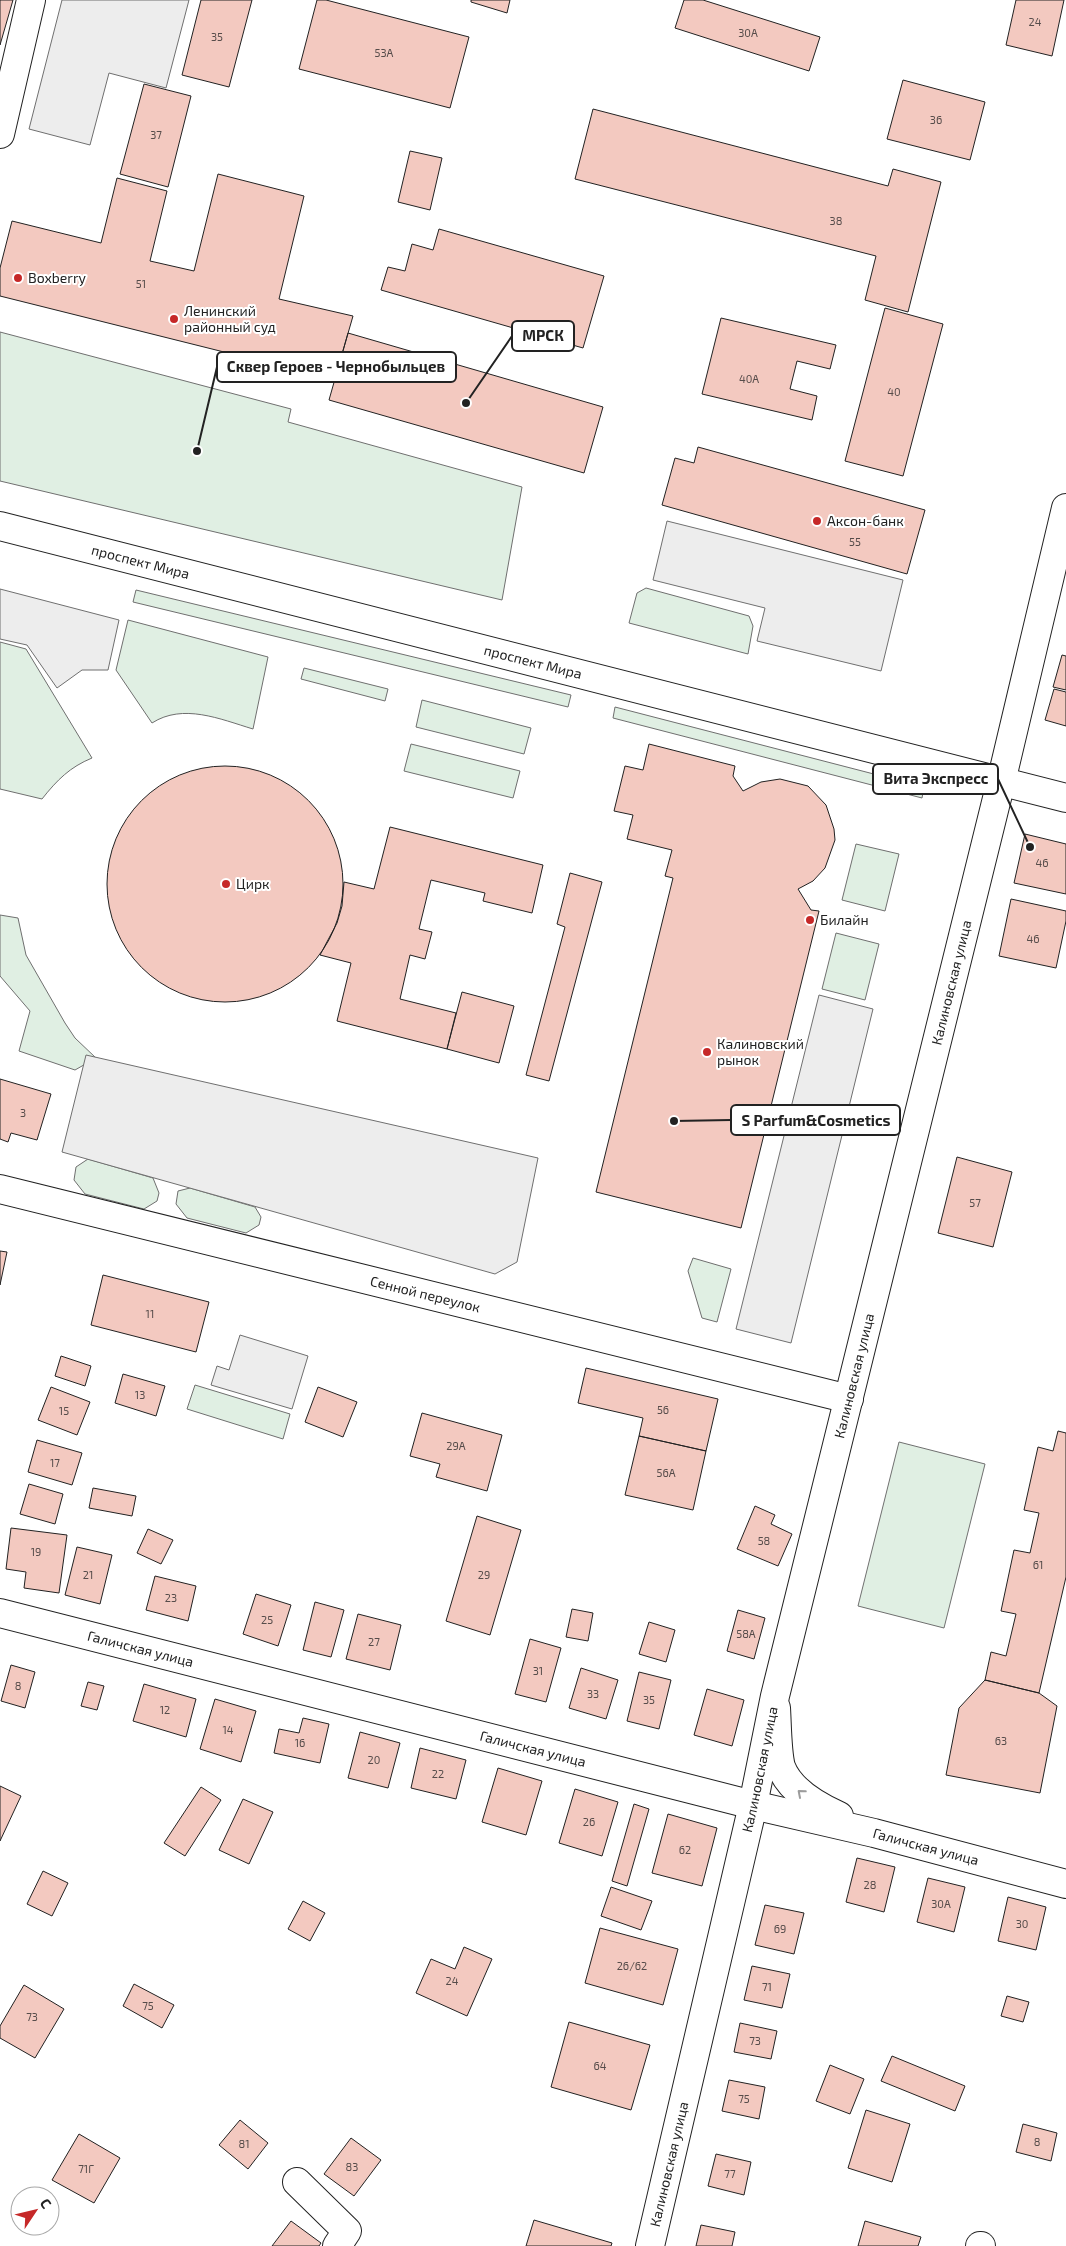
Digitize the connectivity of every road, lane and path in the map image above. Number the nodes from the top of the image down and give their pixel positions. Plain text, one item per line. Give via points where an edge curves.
1 (31, 0) edge
2 (0, 134) edge
3 (1066, 508) edge
4 (0, 526) edge
5 (1001, 782) junction
6 (1066, 798) edge
7 (0, 1189) edge
8 (849, 1399) junction
9 (0, 1613) edge
10 (775, 1696) junction
11 (754, 1805) junction
12 (874, 1833) junction
13 (1066, 1884) edge
14 (297, 2182) dead end
15 (338, 2246) edge
16 (650, 2246) edge

1 - 2 main road
3 - 5 main road, Калиновская улица
4 - 5 main road, проспект Мира
5 - 6 main road, проспект Мира
5 - 8 main road, Калиновская улица
7 - 8 main road, Сенной переулок
8 - 10 main road, Калиновская улица
9 - 11 main road, Галичская улица
10 - 11 main road, Калиновская улица
12 -> 10 main road via 817,1806 793,1785 781,1766
11 - 12 main road, Галичская улица
11 - 16 main road, Калиновская улица
12 - 13 main road, Галичская улица
14 - 15 main road via 347,2230

